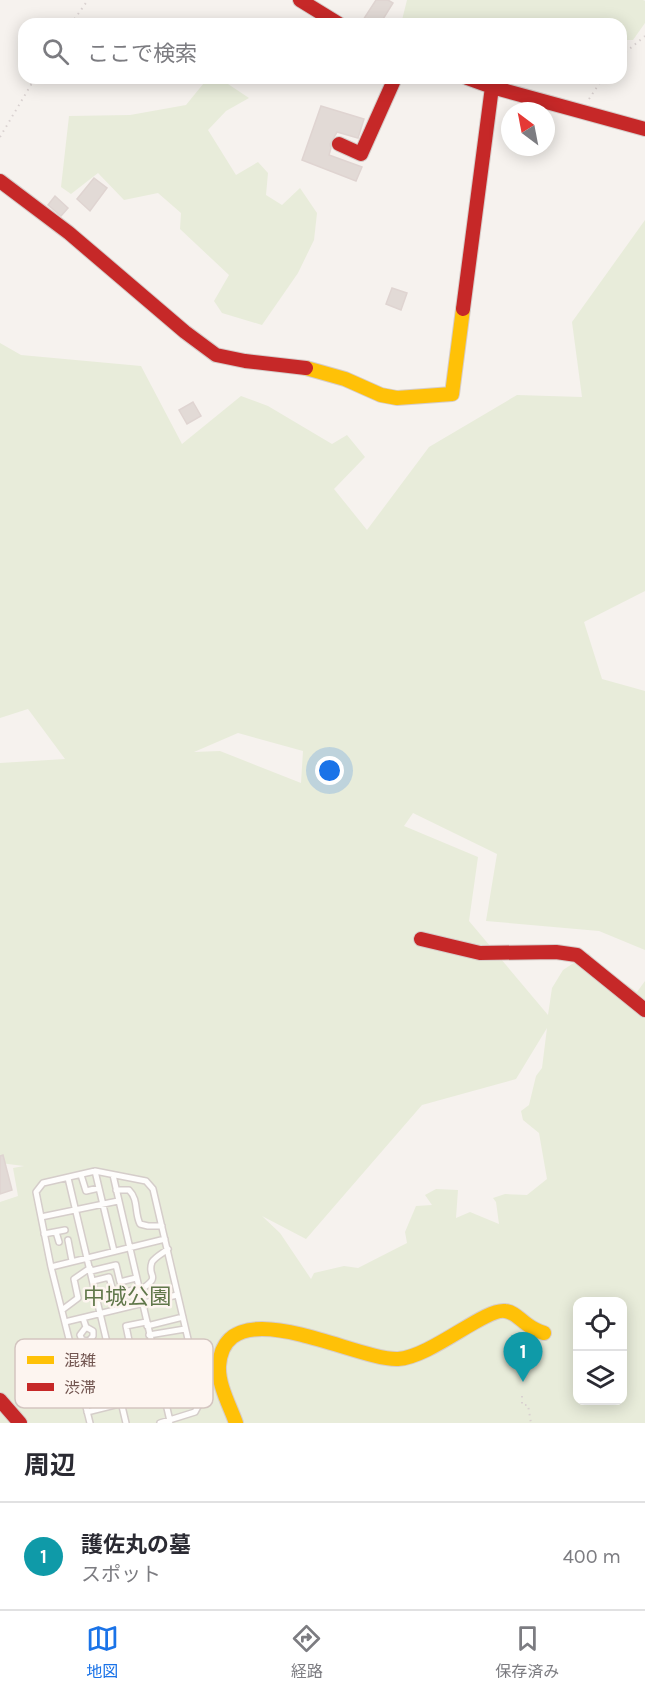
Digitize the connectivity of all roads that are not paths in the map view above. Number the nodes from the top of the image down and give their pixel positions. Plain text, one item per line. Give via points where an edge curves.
1 (300, 0) edge
2 (329, 18) edge
3 (392, 84) edge
4 (484, 84) edge
5 (492, 87) junction
6 (645, 129) edge
7 (339, 144) dead end
8 (0, 181) edge
9 (421, 939) dead end
10 (645, 1010) edge
11 (95, 1171) junction
12 (81, 1174) junction
13 (113, 1175) junction
14 (68, 1178) junction
15 (99, 1188) junction
16 (116, 1190) junction
17 (118, 1201) junction
18 (103, 1205) junction
19 (76, 1209) junction
20 (41, 1217) junction
21 (162, 1226) junction
22 (65, 1230) dead end
23 (56, 1232) junction
24 (44, 1234) junction
25 (165, 1239) junction
26 (68, 1240) dead end
27 (59, 1242) dead end
28 (129, 1247) junction
29 (70, 1249) junction
30 (168, 1249) junction
31 (61, 1250) dead end
32 (114, 1251) junction
33 (88, 1257) junction
34 (72, 1261) junction
35 (51, 1267) junction
36 (91, 1270) junction
37 (136, 1278) junction
38 (93, 1281) junction
39 (139, 1290) junction
40 (177, 1295) junction
41 (142, 1303) junction
42 (62, 1310) junction
43 (100, 1314) junction
44 (183, 1317) junction
45 (83, 1318) junction
46 (65, 1322) junction
47 (147, 1324) junction
48 (185, 1329) junction
49 (167, 1332) junction
50 (544, 1333) dead end
51 (149, 1335) junction
52 (69, 1339) edge
53 (82, 1339) edge
54 (106, 1339) edge
55 (129, 1339) edge
56 (150, 1339) edge
57 (169, 1339) edge
58 (188, 1339) edge
59 (0, 1400) edge
60 (86, 1408) edge
61 (104, 1408) edge
62 (122, 1408) edge
63 (167, 1408) edge
64 (197, 1408) edge
65 (87, 1413) junction
66 (170, 1421) junction
67 (20, 1423) edge
68 (90, 1423) edge
69 (126, 1423) edge
70 (160, 1423) edge
71 (236, 1423) edge

1 - 2 main road
3 - 7 main road via 361,154
4 - 5 main road
5 - 6 main road
5 - 8 main road via 452,394 398,398 304,368 216,355
9 - 10 main road via 486,954 564,952 577,956
11 - 12 lane
11 - 13 lane
11 - 15 lane
12 - 14 lane
12 - 15 lane via 86,1191
13 - 16 lane
13 - 21 lane via 146,1181 153,1189
14 - 19 lane
14 - 20 lane via 43,1183 36,1192
15 - 18 lane
16 - 17 lane
16 - 21 lane via 133,1194 140,1224
17 - 18 lane
17 - 28 lane
18 - 19 lane
18 - 32 lane
19 - 20 lane
19 - 33 lane
20 - 24 lane
21 - 25 lane
22 - 23 lane
23 - 24 lane
23 - 27 lane
24 - 35 lane
25 - 28 lane
25 - 30 lane
26 - 29 lane
28 - 32 lane
28 - 37 lane
29 - 31 lane
29 - 34 lane
30 - 39 lane via 151,1265 151,1283
30 - 40 lane
32 - 33 lane
33 - 34 lane
33 - 36 lane
34 - 35 lane
35 - 42 lane
36 - 37 lane via 116,1265 120,1282
36 - 38 lane
36 - 42 lane via 74,1279 78,1298
37 - 39 lane
38 - 39 lane via 110,1277 114,1294
38 - 43 lane
39 - 41 lane
40 - 41 lane
40 - 44 lane
41 - 43 lane
41 - 47 lane
42 - 46 lane
43 - 45 lane
43 - 54 lane
44 - 47 lane
44 - 48 lane
45 - 46 lane
45 - 53 lane via 86,1328
46 - 52 lane
47 - 51 lane
47 - 55 lane via 126,1326
48 - 49 lane
48 - 58 lane
49 - 51 lane
49 - 57 lane
50 - 71 main road via 503,1309 444,1342 398,1359 273,1329 242,1329 223,1344 219,1365
51 - 56 lane
59 - 67 main road
60 - 65 lane
61 - 65 lane
62 - 69 lane
63 - 66 lane
64 - 66 lane
65 - 68 lane
66 - 70 lane

